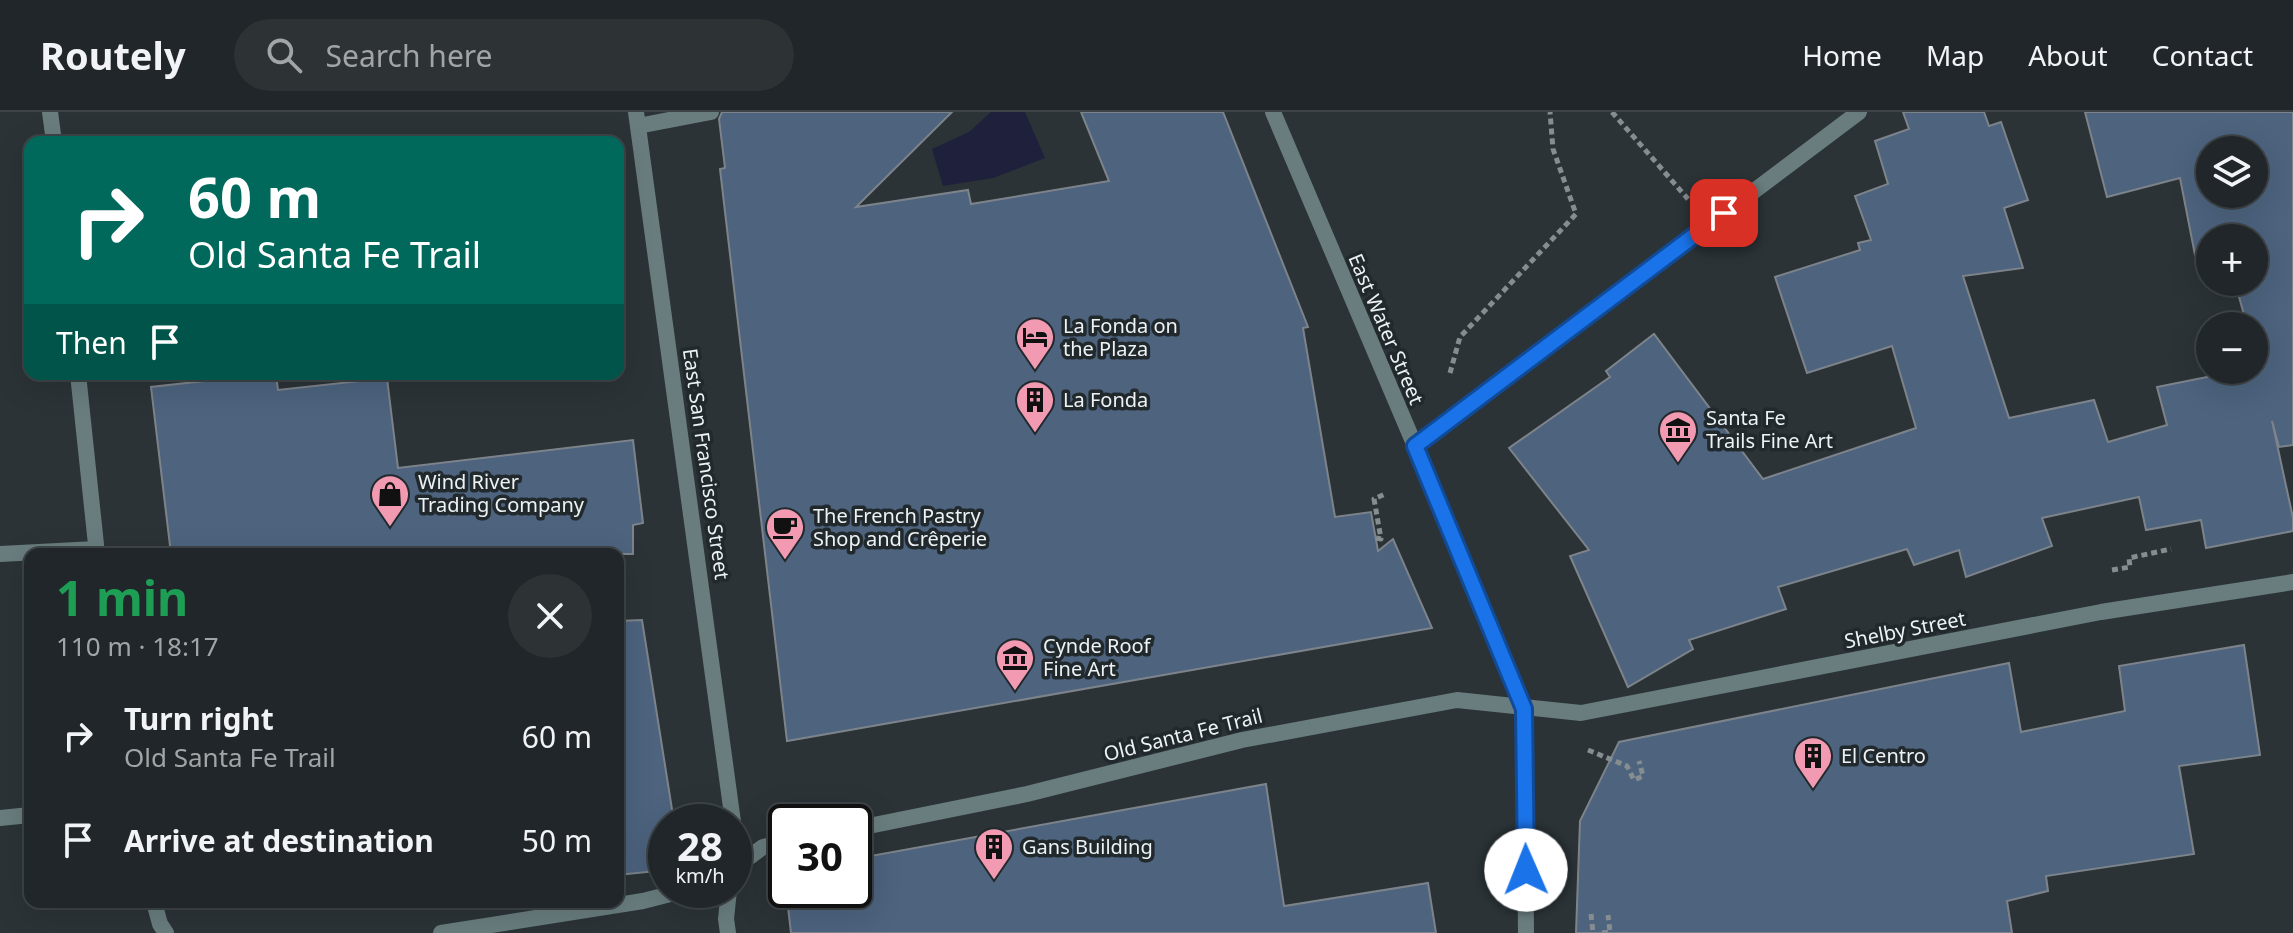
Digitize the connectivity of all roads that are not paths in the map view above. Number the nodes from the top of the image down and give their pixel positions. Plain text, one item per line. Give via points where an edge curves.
1 (50, 112) edge
2 (711, 112) edge
3 (1273, 112) edge
4 (1859, 112) edge
5 (637, 119) edge
6 (53, 136) edge
7 (79, 380) edge
8 (1415, 446) junction
9 (97, 548) edge
10 (24, 553) edge
11 (0, 554) edge
12 (2293, 582) edge
13 (1524, 709) junction
14 (731, 804) edge
15 (24, 816) edge
16 (0, 818) edge
17 (872, 825) edge
18 (648, 900) edge
19 (624, 904) edge
20 (156, 908) edge
21 (599, 908) edge
22 (729, 908) edge
23 (166, 933) edge
24 (441, 933) edge
25 (728, 933) edge
26 (1526, 933) edge

1 - 6 street
2 - 5 street
3 - 8 street, East Water Street
4 - 8 street
5 - 14 street, East San Francisco Street
7 - 9 street
8 - 13 street, East Water Street
10 - 11 street
12 - 13 street, Shelby Street via 2101,612 1581,713
13 - 17 street, Old Santa Fe Trail via 1457,700 1242,740 1027,794
13 - 26 street, East Water Street
15 - 16 street
18 - 19 street
20 - 23 street
21 - 24 street
22 - 25 street

